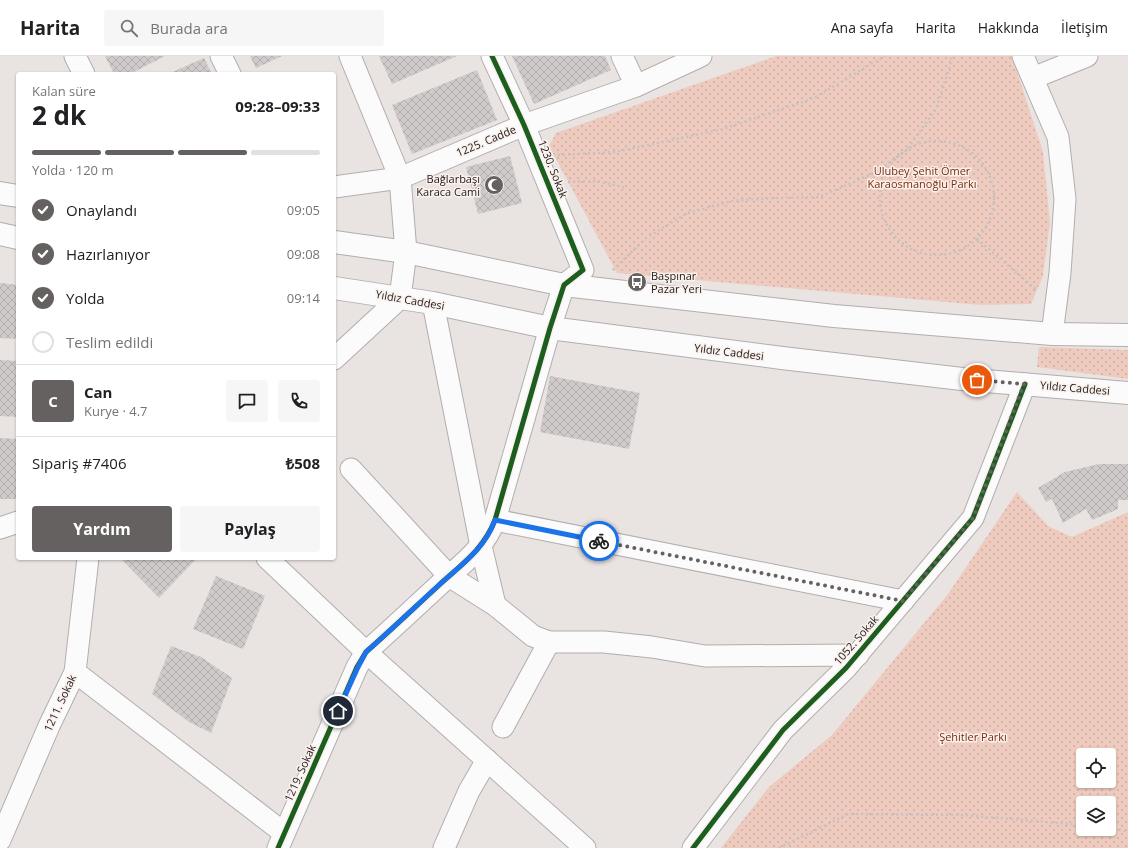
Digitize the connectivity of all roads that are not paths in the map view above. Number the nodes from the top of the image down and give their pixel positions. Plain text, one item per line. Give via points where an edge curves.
1 (75, 56) edge
2 (221, 56) edge
3 (350, 56) edge
4 (492, 56) edge
5 (622, 56) edge
6 (701, 56) edge
7 (1023, 56) edge
8 (1087, 56) edge
9 (83, 72) edge
10 (229, 72) edge
11 (1033, 78) junction
12 (636, 86) junction
13 (524, 125) junction
14 (400, 178) junction
15 (336, 187) edge
16 (0, 193) edge
17 (16, 196) edge
18 (0, 234) edge
19 (16, 238) edge
20 (336, 242) edge
21 (406, 252) junction
22 (564, 285) junction
23 (336, 288) edge
24 (400, 298) junction
25 (433, 303) junction
26 (550, 328) junction
27 (1052, 334) junction
28 (1128, 335) edge
29 (336, 356) edge
30 (1024, 384) junction
31 (1128, 393) edge
32 (351, 469) dead end
33 (495, 520) junction
34 (16, 523) edge
35 (0, 528) edge
36 (481, 546) junction
37 (88, 560) edge
38 (268, 560) edge
39 (449, 576) junction
40 (903, 601) junction
41 (495, 605) junction
42 (550, 642) junction
43 (366, 652) junction
44 (858, 654) junction
45 (75, 672) junction
46 (503, 727) dead end
47 (487, 760) junction
48 (0, 840) edge
49 (281, 840) edge
50 (444, 848) edge
51 (585, 848) edge
52 (693, 848) edge

1 - 9 street
2 - 10 street
3 - 14 street
4 - 13 street, 1230. Sokak
5 - 12 street
6 - 12 street, 1225. Cadde
7 - 11 street
8 - 11 street
11 - 27 street via 1058,137 1065,199
12 - 13 street, 1225. Cadde
13 - 14 street, 1225. Cadde
13 - 22 street, 1230. Sokak via 583,270
14 - 15 street, 1225. Cadde
14 - 21 street
16 - 17 main road
18 - 19 main road
20 - 21 main road
21 - 22 main road
21 - 24 street
22 - 26 street, 1219. Sokak
22 - 27 main road via 834,316
23 - 24 main road, Yıldız Caddesi
24 - 25 main road, Yıldız Caddesi
24 - 29 street
25 - 26 main road, Yıldız Caddesi
25 - 36 street
26 - 30 main road, Yıldız Caddesi via 782,358
26 - 33 street, 1219. Sokak
27 - 28 main road
30 - 31 main road, Yıldız Caddesi
30 - 40 street, 1052. Sokak via 973,518
32 - 39 street
33 - 36 street, 1219. Sokak via 490,534
33 - 40 street
34 - 35 street
36 - 39 street, 1219. Sokak
36 - 41 street
37 - 45 street, 1211. Sokak
38 - 43 street
39 - 41 street
39 - 43 street, 1219. Sokak
40 - 44 street, 1052. Sokak
41 - 42 street via 533,636
42 - 44 street via 604,642 705,656
42 - 46 street
43 - 47 street
43 - 49 street, 1219. Sokak
44 - 52 street, 1052. Sokak via 783,730
45 - 48 street, 1211. Sokak
45 - 49 street
47 - 50 street via 469,791
47 - 51 street

